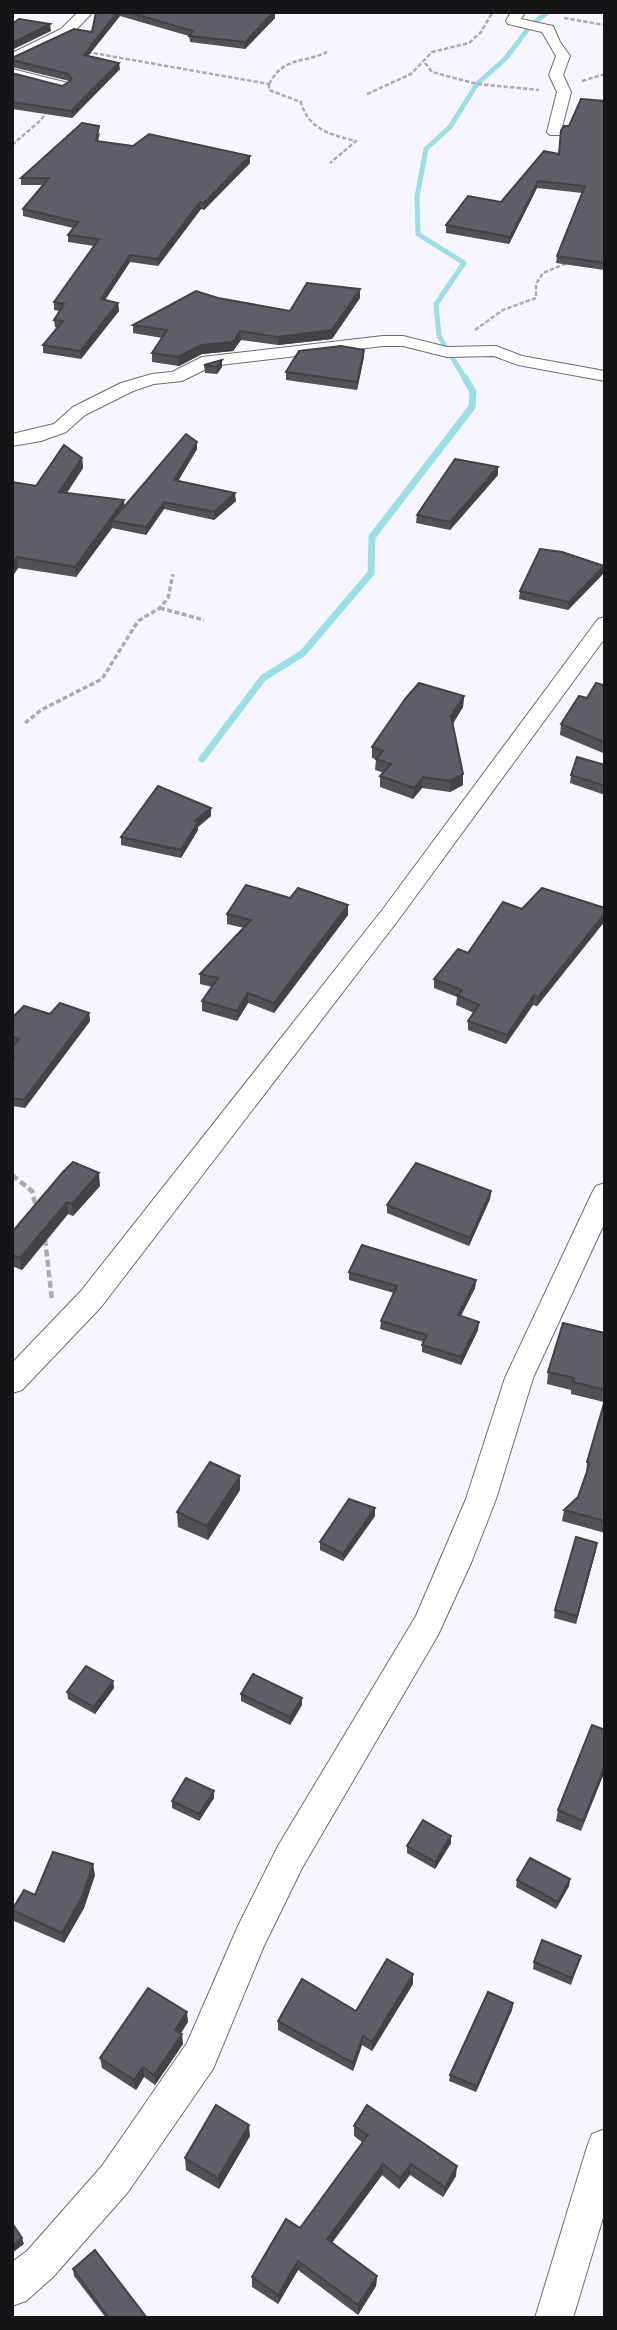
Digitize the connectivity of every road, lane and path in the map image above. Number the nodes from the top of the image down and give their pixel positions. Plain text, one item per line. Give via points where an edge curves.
1 (86, 12) edge
2 (492, 12) edge
3 (518, 12) edge
4 (43, 45) junction
5 (327, 52) dead end
6 (12, 59) edge
7 (425, 63) junction
8 (12, 73) edge
9 (269, 84) junction
10 (63, 86) joint
11 (564, 92) junction
12 (367, 94) dead end
13 (555, 132) dead end
14 (12, 145) edge
15 (330, 163) dead end
16 (573, 255) edge
17 (462, 352) junction
18 (605, 376) edge
19 (12, 440) edge
20 (173, 574) dead end
21 (160, 608) junction
22 (204, 620) dead end
23 (605, 623) edge
24 (24, 723) dead end
25 (12, 1175) edge
26 (605, 1193) edge
27 (38, 1214) edge
28 (41, 1226) edge
29 (63, 1330) junction
30 (12, 1382) edge
31 (605, 2147) edge
32 (12, 2287) edge
33 (554, 2318) edge

1 - 4 street via 66,32
2 - 7 path via 480,36 455,50 432,52
3 - 11 street via 513,21 548,29 563,56 556,75
4 - 6 street
4 - 9 path
5 - 9 path via 286,63
7 - 11 path via 432,72 477,84
7 - 12 path
8 - 10 street
9 - 15 path via 269,90 301,102 302,110 324,134 356,141
10 - 14 path via 41,120
11 - 13 street
16 - 17 path via 567,265 543,273 536,284 536,298 504,307 465,336
17 - 18 street via 496,351 518,360
17 - 19 street via 383,341 208,361 176,377 127,387 79,411 60,428
20 - 21 path via 168,598
21 - 22 path
21 - 24 path via 138,621 102,679
23 - 29 street via 391,914
25 - 27 path via 32,1191
26 - 32 street via 519,1378 456,1563 426,1625 290,1857 200,2056 115,2179 40,2264
28 - 29 path via 49,1292
29 - 30 street
31 - 33 street

